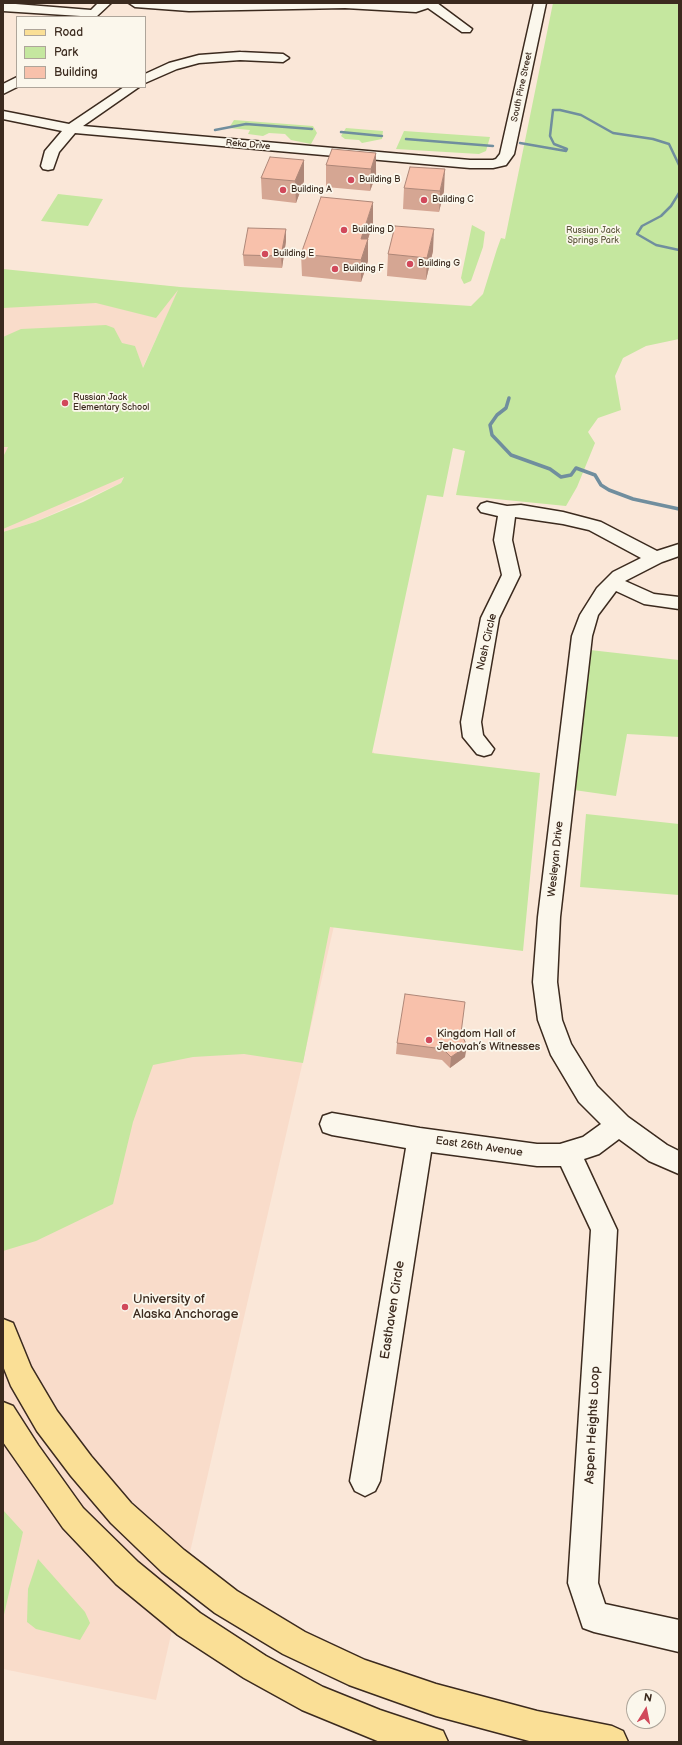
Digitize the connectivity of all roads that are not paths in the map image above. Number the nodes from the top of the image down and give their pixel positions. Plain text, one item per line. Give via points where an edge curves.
1 (105, 3) edge
2 (135, 3) edge
3 (540, 3) edge
4 (431, 4) edge
5 (3, 8) edge
6 (466, 29) dead end
7 (283, 58) dead end
8 (146, 79) edge
9 (16, 82) edge
10 (132, 88) edge
11 (3, 90) edge
12 (3, 115) edge
13 (72, 129) junction
14 (493, 164) joint
15 (48, 166) dead end
16 (487, 508) dead end
17 (507, 512) junction
18 (679, 550) edge
19 (656, 558) junction
20 (613, 583) junction
21 (679, 603) edge
22 (484, 749) dead end
23 (332, 1124) dead end
24 (619, 1125) junction
25 (420, 1139) junction
26 (568, 1153) junction
27 (679, 1163) edge
28 (3, 1332) edge
29 (3, 1416) edge
30 (365, 1481) dead end
31 (679, 1636) edge
32 (432, 1742) edge
33 (612, 1742) edge

1 - 5 street via 94,14
2 - 4 street via 194,7 345,4 416,8
3 - 14 street, South Pine Street via 507,154 501,162
4 - 6 street
7 - 8 street via 240,56 199,59 173,66
9 - 11 street
10 - 13 street
12 - 13 street, Reka Drive
13 - 14 street, Reka Drive
13 - 15 street via 52,151
16 - 17 street
17 - 19 street via 521,511 595,526
17 - 22 street, Nash Circle via 503,540 511,575 490,618 471,722 473,737
18 - 19 street, Wesleyan Drive
19 - 20 street, Wesleyan Drive via 620,576
20 - 21 street via 651,600
20 - 24 street, Wesleyan Drive via 589,615 582,636 549,917 545,982 550,1020 560,1048 588,1094
23 - 25 street, East 26th Avenue
24 - 26 street, East 26th Avenue via 590,1146
24 - 27 street, Wesleyan Drive via 658,1153
25 - 26 street, East 26th Avenue via 537,1155
25 - 30 street, Easthaven Circle
26 - 31 street, Aspen Heights Loop via 604,1230 583,1583 594,1618
28 - 33 main road via 22,1376 47,1421 81,1466 121,1513 173,1562 226,1602 294,1644 360,1674 436,1700 537,1727
29 - 32 main road via 73,1518 128,1573 189,1624 255,1667 313,1699 380,1726

